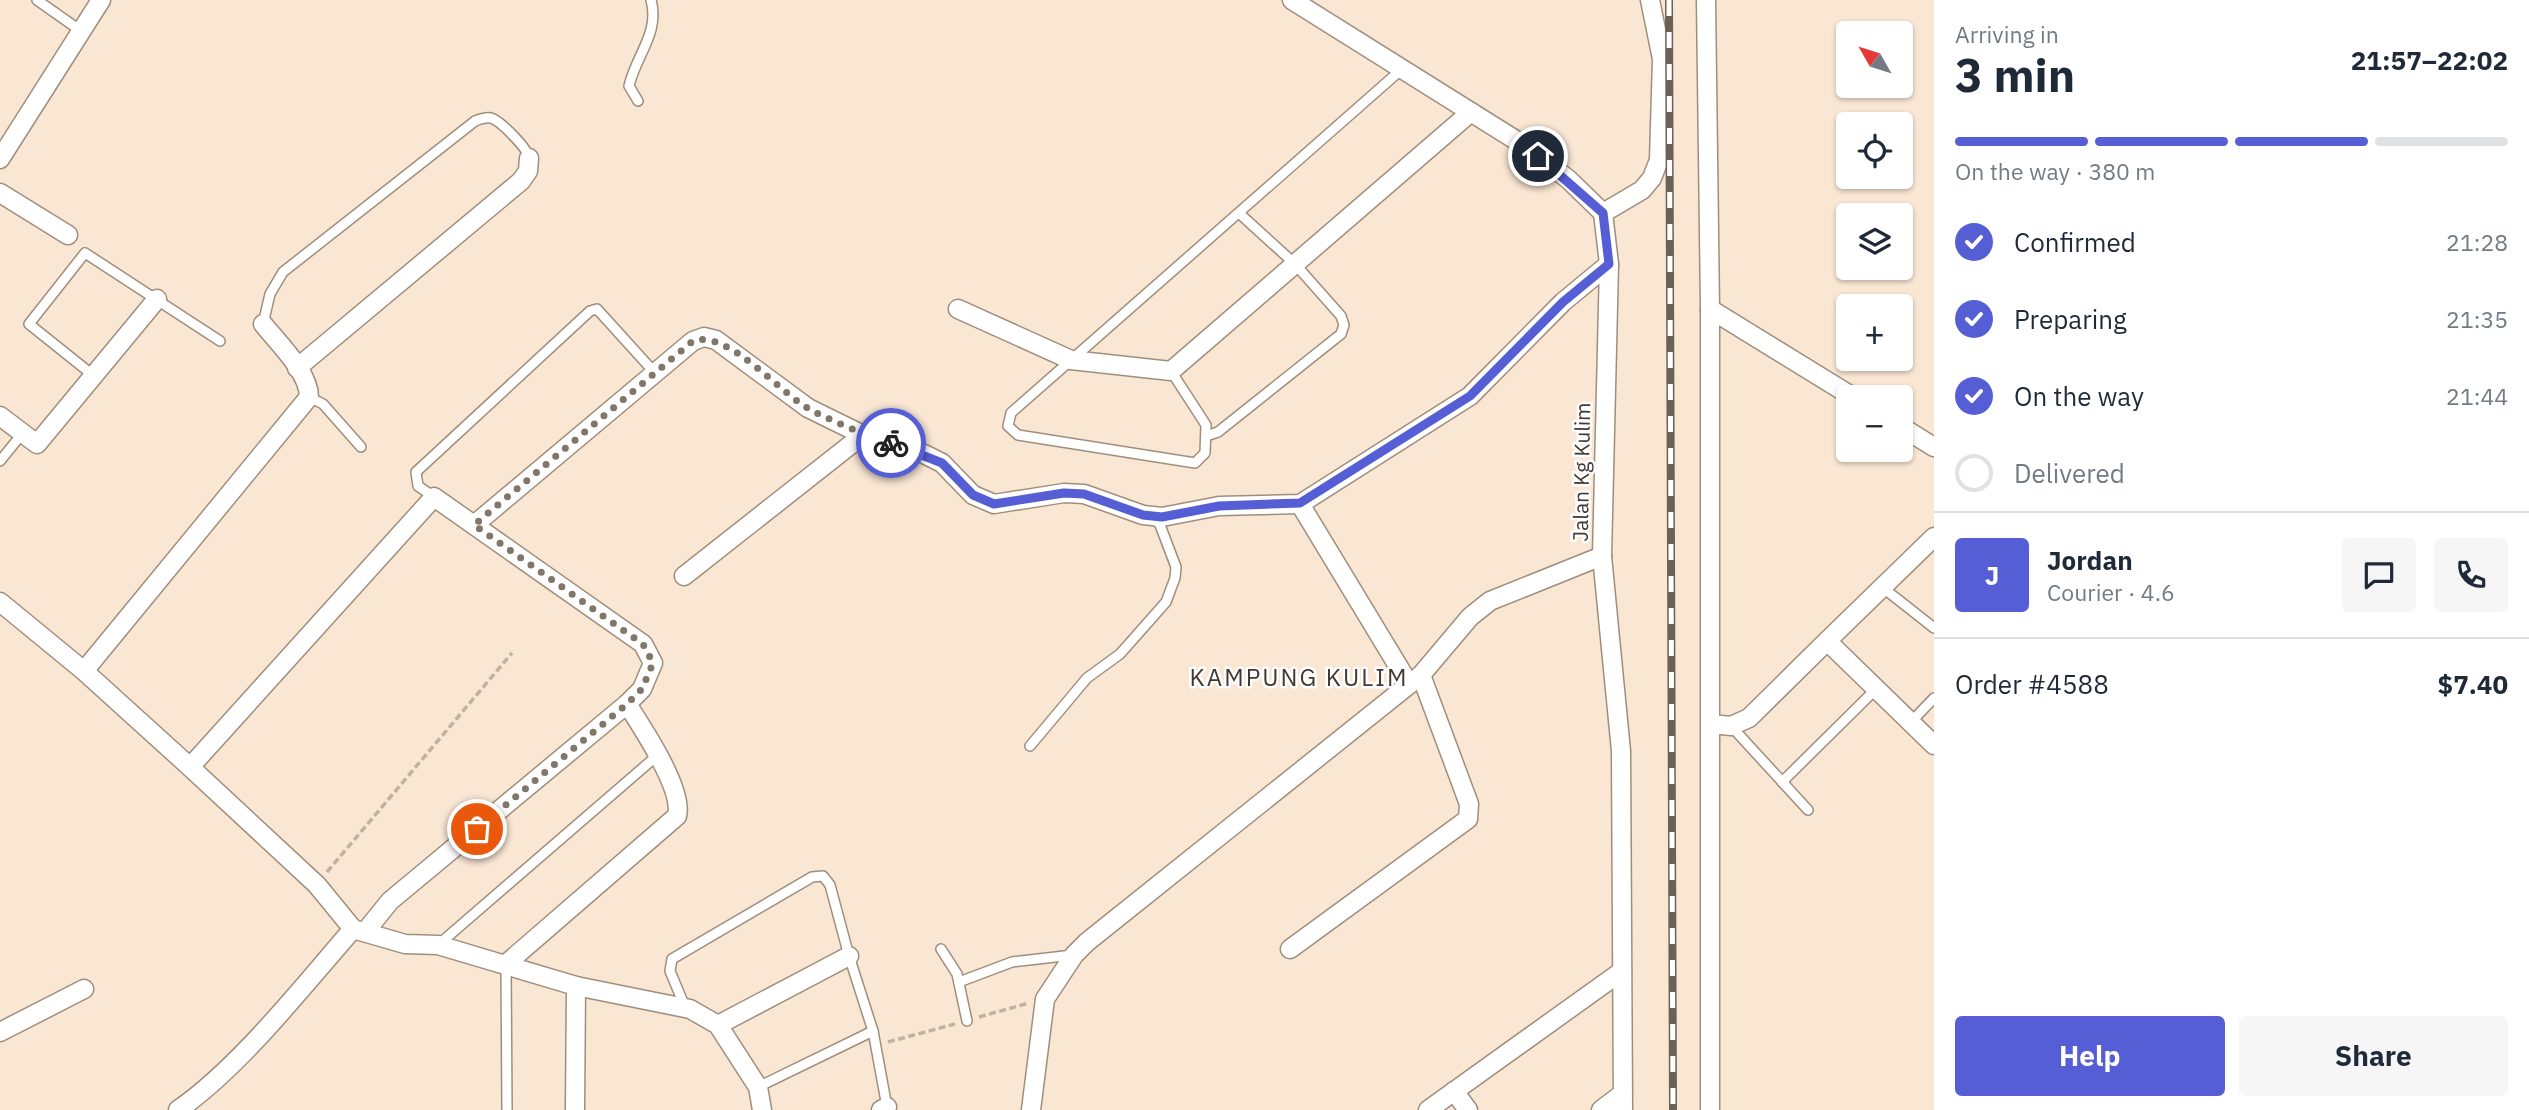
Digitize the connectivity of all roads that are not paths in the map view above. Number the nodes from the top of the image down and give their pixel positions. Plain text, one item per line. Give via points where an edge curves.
1 (37, 0) edge
2 (101, 0) edge
3 (651, 0) edge
4 (1292, 0) edge
5 (1650, 0) edge
6 (1706, 0) edge
7 (81, 31) junction
8 (1402, 69) junction
9 (638, 101) dead end
10 (1471, 111) junction
11 (529, 158) joint
12 (0, 159) edge
13 (0, 193) edge
14 (1603, 213) junction
15 (1240, 214) junction
16 (68, 235) dead end
17 (1295, 264) junction
18 (1609, 264) junction
19 (157, 299) junction
20 (958, 309) dead end
21 (1710, 309) junction
22 (263, 324) joint
23 (220, 341) dead end
24 (1071, 360) junction
25 (297, 368) junction
26 (1171, 371) junction
27 (655, 373) junction
28 (94, 376) junction
29 (1836, 387) edge
30 (309, 397) junction
31 (0, 416) edge
32 (22, 434) junction
33 (1913, 434) edge
34 (863, 435) junction
35 (1206, 436) junction
36 (361, 447) dead end
37 (1934, 447) edge
38 (0, 461) edge
39 (434, 497) junction
40 (1300, 503) junction
41 (1153, 516) junction
42 (474, 525) junction
43 (1934, 537) edge
44 (1602, 556) junction
45 (684, 576) dead end
46 (1882, 587) junction
47 (0, 602) edge
48 (1934, 628) edge
49 (1828, 641) junction
50 (84, 671) junction
51 (1415, 679) junction
52 (1876, 689) junction
53 (1934, 698) edge
54 (627, 704) junction
55 (1911, 722) junction
56 (1711, 724) junction
57 (1731, 726) junction
58 (1934, 745) edge
59 (1030, 746) dead end
60 (659, 754) junction
61 (190, 767) junction
62 (1782, 782) junction
63 (1808, 810) dead end
64 (359, 930) junction
65 (438, 945) junction
66 (940, 949) dead end
67 (1290, 949) dead end
68 (1074, 955) junction
69 (849, 956) junction
70 (506, 964) junction
71 (1622, 971) junction
72 (959, 982) junction
73 (576, 986) junction
74 (84, 989) dead end
75 (685, 1007) junction
76 (967, 1021) dead end
77 (718, 1025) junction
78 (873, 1031) junction
79 (0, 1032) edge
80 (758, 1087) junction
81 (1454, 1091) junction
82 (1623, 1102) edge
83 (884, 1109) edge
84 (178, 1110) edge
85 (507, 1110) edge
86 (575, 1110) edge
87 (762, 1110) edge
88 (1031, 1110) edge
89 (1428, 1110) edge
90 (1468, 1110) edge
91 (1601, 1110) edge
92 (1710, 1110) edge

1 - 7 lane
2 - 7 street
3 - 9 lane via 653,30 629,86
4 - 8 street
5 - 14 street via 1662,59 1659,160 1643,190
6 - 21 street
7 - 12 street
8 - 10 street
8 - 15 lane
10 - 14 street via 1568,179
10 - 17 street
11 - 22 lane via 525,148 496,120 475,121 283,272 270,294
11 - 25 street via 521,181
13 - 16 street
14 - 18 street, Jalan Kg Kulim
15 - 17 lane
15 - 24 lane
17 - 26 street
17 - 35 lane via 1341,316 1343,330 1218,432
18 - 40 street via 1563,302 1470,396
18 - 44 street, Jalan Kg Kulim
19 - 23 lane
19 - 28 street
19 - 28 lane via 84,254 29,324
20 - 24 street
21 - 29 street
21 - 56 street
22 - 25 street
24 - 26 street
24 - 35 lane via 1011,413 1007,419 1011,432 1190,463 1203,458
25 - 30 street
26 - 35 lane via 1204,423
27 - 34 street via 693,341 704,337 716,340 808,408
27 - 39 lane via 597,309 590,311 416,472 418,486
27 - 42 street
28 - 32 street via 37,444
30 - 36 lane via 323,404
30 - 50 street
31 - 32 street
32 - 38 lane
33 - 37 street
34 - 41 street via 942,463 973,495 994,504 1084,494
34 - 45 street
39 - 42 street
39 - 61 street
40 - 41 street via 1219,506
40 - 51 street
41 - 59 lane via 1176,567 1166,602 1120,654 1087,678
42 - 54 street via 643,644 653,663 651,674
43 - 46 street
44 - 51 street via 1490,601
44 - 71 street, Jalan Kg Kulim via 1620,751
46 - 48 lane
46 - 49 street
47 - 50 street
49 - 52 street
49 - 57 street via 1749,718
50 - 61 street
51 - 67 street via 1469,804 1468,820
51 - 68 street
52 - 55 street
52 - 62 lane
53 - 55 lane
54 - 60 street
54 - 64 street
55 - 58 street
56 - 57 street
56 - 92 street
57 - 62 lane
60 - 65 lane
60 - 70 street via 677,802 677,816
61 - 64 street
62 - 63 lane
64 - 65 street via 405,944
64 - 84 street
65 - 70 street
66 - 72 lane
68 - 72 lane via 1012,962
68 - 88 street via 1045,999
69 - 75 lane via 828,880 817,876 672,959 670,971
69 - 77 street
69 - 78 lane
70 - 73 street
70 - 85 lane
71 - 81 street
71 - 82 street, Jalan Kg Kulim
72 - 76 lane
73 - 75 street
73 - 86 street
74 - 79 street
75 - 77 street
77 - 80 street
78 - 80 lane
78 - 83 lane
80 - 87 street
81 - 89 street
81 - 90 street
82 - 91 street

